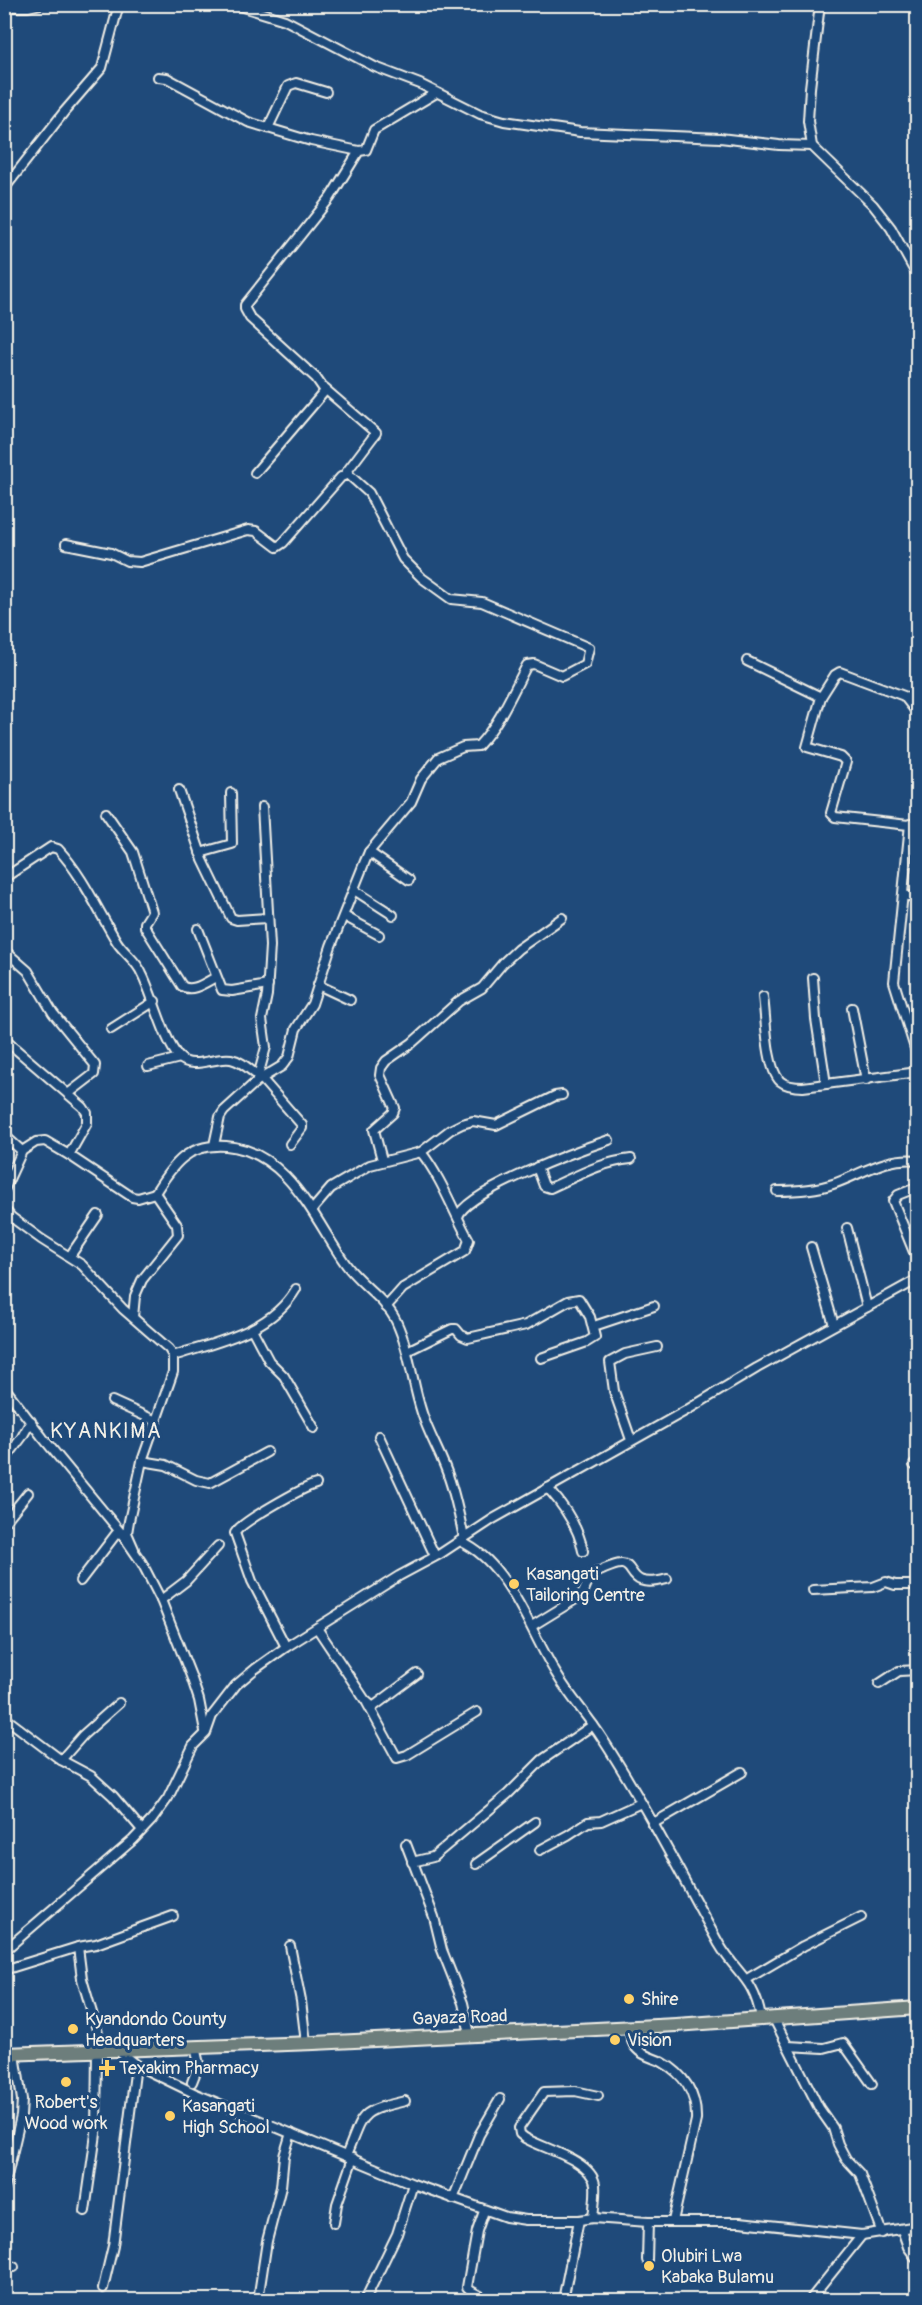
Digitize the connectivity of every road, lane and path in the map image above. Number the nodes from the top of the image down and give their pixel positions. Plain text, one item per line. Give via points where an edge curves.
1 (41, 4) edge
2 (119, 4) edge
3 (233, 4) edge
4 (820, 4) edge
5 (4, 7) edge
6 (158, 77) dead end
7 (326, 92) dead end
8 (436, 93) junction
9 (268, 128) junction
10 (812, 146) junction
11 (359, 152) junction
12 (4, 189) edge
13 (918, 277) edge
14 (325, 388) junction
15 (255, 473) dead end
16 (345, 474) junction
17 (66, 544) dead end
18 (747, 661) dead end
19 (821, 697) junction
20 (918, 714) edge
21 (179, 790) dead end
22 (231, 793) dead end
23 (262, 807) dead end
24 (106, 813) dead end
25 (914, 826) edge
26 (369, 852) junction
27 (200, 853) junction
28 (4, 878) edge
29 (409, 880) dead end
30 (354, 890) junction
31 (903, 895) junction
32 (918, 898) edge
33 (393, 915) dead end
34 (344, 916) junction
35 (268, 918) junction
36 (562, 918) dead end
37 (198, 929) dead end
38 (380, 935) dead end
39 (4, 950) edge
40 (216, 977) junction
41 (813, 978) dead end
42 (268, 985) junction
43 (318, 985) junction
44 (763, 997) dead end
45 (350, 1000) dead end
46 (155, 1001) junction
47 (852, 1008) dead end
48 (111, 1029) dead end
49 (4, 1039) edge
50 (180, 1058) junction
51 (918, 1058) edge
52 (148, 1066) dead end
53 (918, 1072) edge
54 (259, 1078) junction
55 (866, 1080) junction
56 (826, 1084) junction
57 (68, 1094) junction
58 (562, 1095) dead end
59 (4, 1135) edge
60 (609, 1140) dead end
61 (290, 1144) dead end
62 (214, 1145) junction
63 (22, 1151) junction
64 (421, 1152) junction
65 (69, 1155) junction
66 (631, 1159) dead end
67 (382, 1160) junction
68 (918, 1160) edge
69 (537, 1167) junction
70 (918, 1187) edge
71 (4, 1190) edge
72 (777, 1191) dead end
73 (155, 1193) junction
74 (4, 1209) edge
75 (312, 1210) junction
76 (98, 1215) dead end
77 (458, 1217) junction
78 (847, 1228) dead end
79 (811, 1247) dead end
80 (70, 1256) junction
81 (918, 1262) edge
82 (918, 1279) edge
83 (296, 1289) dead end
84 (654, 1305) dead end
85 (386, 1307) junction
86 (867, 1307) junction
87 (133, 1317) junction
88 (834, 1325) junction
89 (594, 1326) junction
90 (252, 1329) junction
91 (657, 1347) dead end
92 (407, 1351) junction
93 (173, 1356) junction
94 (540, 1358) dead end
95 (4, 1388) edge
96 (112, 1401) dead end
97 (31, 1421) junction
98 (156, 1421) junction
99 (314, 1428) dead end
100 (379, 1436) dead end
101 (632, 1440) junction
102 (267, 1452) dead end
103 (4, 1461) edge
104 (142, 1461) junction
105 (316, 1484) dead end
106 (548, 1488) junction
107 (28, 1493) dead end
108 (4, 1523) edge
109 (125, 1533) junction
110 (462, 1540) junction
111 (219, 1546) dead end
112 (584, 1551) dead end
113 (435, 1556) junction
114 (668, 1579) dead end
115 (80, 1581) dead end
116 (918, 1585) edge
117 (813, 1590) dead end
118 (161, 1600) junction
119 (532, 1626) junction
120 (317, 1628) junction
121 (286, 1647) junction
122 (918, 1670) edge
123 (417, 1674) dead end
124 (879, 1684) dead end
125 (119, 1703) dead end
126 (367, 1703) junction
127 (477, 1712) dead end
128 (4, 1717) edge
129 (593, 1725) junction
130 (206, 1733) junction
131 (61, 1760) junction
132 (742, 1772) dead end
133 (641, 1803) junction
134 (535, 1822) dead end
135 (652, 1824) junction
136 (142, 1830) junction
137 (406, 1844) dead end
138 (540, 1850) dead end
139 (412, 1862) junction
140 (476, 1864) dead end
141 (173, 1916) dead end
142 (861, 1917) dead end
143 (290, 1946) dead end
144 (78, 1947) junction
145 (4, 1951) edge
146 (4, 1970) edge
147 (747, 1979) junction
148 (918, 2008) edge
149 (767, 2018) junction
150 (629, 2026) junction
151 (470, 2034) junction
152 (306, 2043) junction
153 (788, 2046) junction
154 (195, 2047) junction
155 (100, 2050) junction
156 (117, 2050) junction
157 (10, 2054) edge
158 (136, 2065) junction
159 (192, 2082) dead end
160 (872, 2084) dead end
161 (598, 2096) dead end
162 (501, 2100) dead end
163 (405, 2101) dead end
164 (291, 2133) junction
165 (349, 2157) junction
166 (413, 2184) junction
167 (4, 2189) edge
168 (453, 2199) junction
169 (85, 2211) dead end
170 (483, 2211) junction
171 (593, 2218) junction
172 (579, 2220) junction
173 (673, 2221) junction
174 (648, 2222) junction
175 (334, 2223) dead end
176 (918, 2226) edge
177 (902, 2230) junction
178 (882, 2233) junction
179 (862, 2235) junction
180 (647, 2260) dead end
181 (918, 2261) edge
182 (4, 2263) edge
183 (14, 2267) dead end
184 (104, 2288) dead end
185 (258, 2301) edge
186 (365, 2301) edge
187 (488, 2301) edge
188 (563, 2301) edge
189 (810, 2301) edge

1 - 5 street
2 - 12 street via 102,68
3 - 8 street via 285,20 347,54
4 - 10 street via 808,121
6 - 9 street
7 - 9 street via 296,83 288,86
8 - 10 street via 480,114 536,127
8 - 11 street via 374,130 366,150
9 - 11 street
10 - 13 street via 873,205 891,228
11 - 14 street via 330,198 245,309
14 - 15 street via 321,398
14 - 16 street via 376,433
16 - 17 street via 277,547 256,531 248,530 134,562
16 - 26 street via 369,493 406,565 441,592 451,599 482,602 589,648 585,664 562,676 534,664 526,665 490,734 478,746 463,747 438,758 421,779 411,802
18 - 19 street
19 - 20 street via 840,672 904,696
19 - 25 street via 807,747 846,762 831,813 835,817
21 - 27 street
22 - 27 street via 232,844
23 - 35 street
24 - 40 street via 132,852 152,912 145,927 182,986 191,989
25 - 31 street
26 - 29 street
26 - 30 street
27 - 35 street via 231,918
28 - 46 street via 51,848 58,849 117,941 141,970
30 - 33 street
30 - 34 street
31 - 32 street
31 - 51 street via 894,982
34 - 38 street
34 - 43 street
35 - 42 street
36 - 67 street via 518,949 482,988 459,1001 381,1068 380,1075 395,1108 374,1130
37 - 40 street
39 - 57 street via 28,970 53,1013 94,1065 92,1076
40 - 42 street via 227,992
41 - 56 street
42 - 54 street via 262,1019 266,1047
43 - 45 street
43 - 54 street via 312,1004 296,1029 289,1057 282,1066
44 - 56 street via 769,1049 777,1076 796,1087
46 - 48 street
46 - 50 street via 161,1023
47 - 55 street
49 - 57 street
50 - 52 street
50 - 54 street via 188,1063 235,1060
53 - 55 street
54 - 61 street via 302,1125
54 - 62 street via 222,1114
55 - 56 street
57 - 65 street via 88,1116
58 - 64 street via 496,1125 473,1121 462,1124
59 - 63 street
60 - 69 street
62 - 73 street via 181,1158
62 - 75 street via 236,1147 261,1156
63 - 65 street via 45,1141
63 - 71 street
64 - 67 street
64 - 77 street
65 - 73 street via 132,1197
66 - 69 street via 581,1172 550,1188 544,1186
67 - 75 street via 342,1180
68 - 72 street via 885,1162 813,1189
69 - 77 street via 476,1197 461,1208
70 - 81 street via 893,1201
73 - 87 street via 177,1225 178,1235 142,1280 135,1296
74 - 80 street
75 - 85 street via 346,1266
76 - 80 street
77 - 85 street via 469,1240 467,1249 403,1288
78 - 86 street
79 - 88 street
80 - 87 street
82 - 86 street
83 - 90 street via 280,1310
84 - 89 street
85 - 92 street
86 - 88 street
87 - 93 street via 161,1340
88 - 101 street
89 - 92 street via 579,1299 574,1299 526,1325 468,1338 452,1329
89 - 94 street via 591,1340
90 - 93 street
90 - 99 street
91 - 101 street via 625,1354 610,1362 614,1391
92 - 110 street via 421,1412 450,1482
93 - 98 street via 173,1372
95 - 97 street
96 - 98 street
97 - 103 street
97 - 109 street
98 - 104 street
100 - 113 street
101 - 106 street
102 - 104 street via 210,1483 166,1465
104 - 109 street
105 - 121 street via 296,1491 235,1533 252,1581
106 - 110 street
106 - 112 street via 579,1535
107 - 108 street
109 - 115 street via 116,1534
109 - 118 street
110 - 113 street
110 - 119 street via 491,1564
111 - 118 street via 186,1581
113 - 120 street
114 - 119 street via 640,1581 620,1564 590,1576 583,1593
116 - 117 street via 886,1582 873,1587
118 - 130 street via 196,1688
119 - 129 street via 556,1674
120 - 121 street
120 - 126 street
121 - 130 street via 236,1685 212,1716
122 - 124 street via 899,1671
123 - 126 street via 373,1707
125 - 131 street
126 - 127 street via 397,1758
128 - 131 street
129 - 133 street
129 - 139 street via 542,1760 433,1857
130 - 136 street via 193,1746 161,1809
131 - 136 street via 91,1776
132 - 135 street
133 - 135 street
133 - 138 street via 601,1821 588,1822
134 - 140 street
135 - 147 street via 721,1946
136 - 145 street
137 - 139 street
139 - 151 street via 464,2003
141 - 144 street
142 - 147 street
143 - 152 street
144 - 146 street
144 - 155 street via 81,1979
147 - 149 street
148 - 149 main road, Gayaza Road
149 - 150 main road, Gayaza Road
149 - 153 street
150 - 151 main road, Gayaza Road
150 - 173 street via 637,2049 672,2068 687,2083 696,2108
151 - 152 main road, Gayaza Road
152 - 154 main road, Gayaza Road
153 - 160 street via 824,2048 843,2043
153 - 178 street via 846,2159 860,2175
154 - 156 main road, Gayaza Road
154 - 159 street via 199,2064
155 - 156 main road, Gayaza Road
155 - 157 main road, Gayaza Road
155 - 169 street via 96,2134
156 - 158 street
157 - 167 street via 22,2100
158 - 164 street
158 - 184 street
161 - 171 street via 575,2091 544,2092 520,2134 577,2162 589,2173 595,2186
162 - 168 street via 479,2135
163 - 165 street via 365,2114
164 - 165 street
164 - 185 street
165 - 166 street
165 - 175 street
166 - 168 street
166 - 186 street via 398,2234
168 - 170 street
170 - 172 street via 515,2219
170 - 187 street via 467,2287
171 - 172 street
171 - 174 street
172 - 188 street
173 - 174 street
173 - 179 street via 740,2222
174 - 180 street
176 - 177 street
177 - 178 street
177 - 181 street
178 - 179 street
179 - 189 street
182 - 183 street

